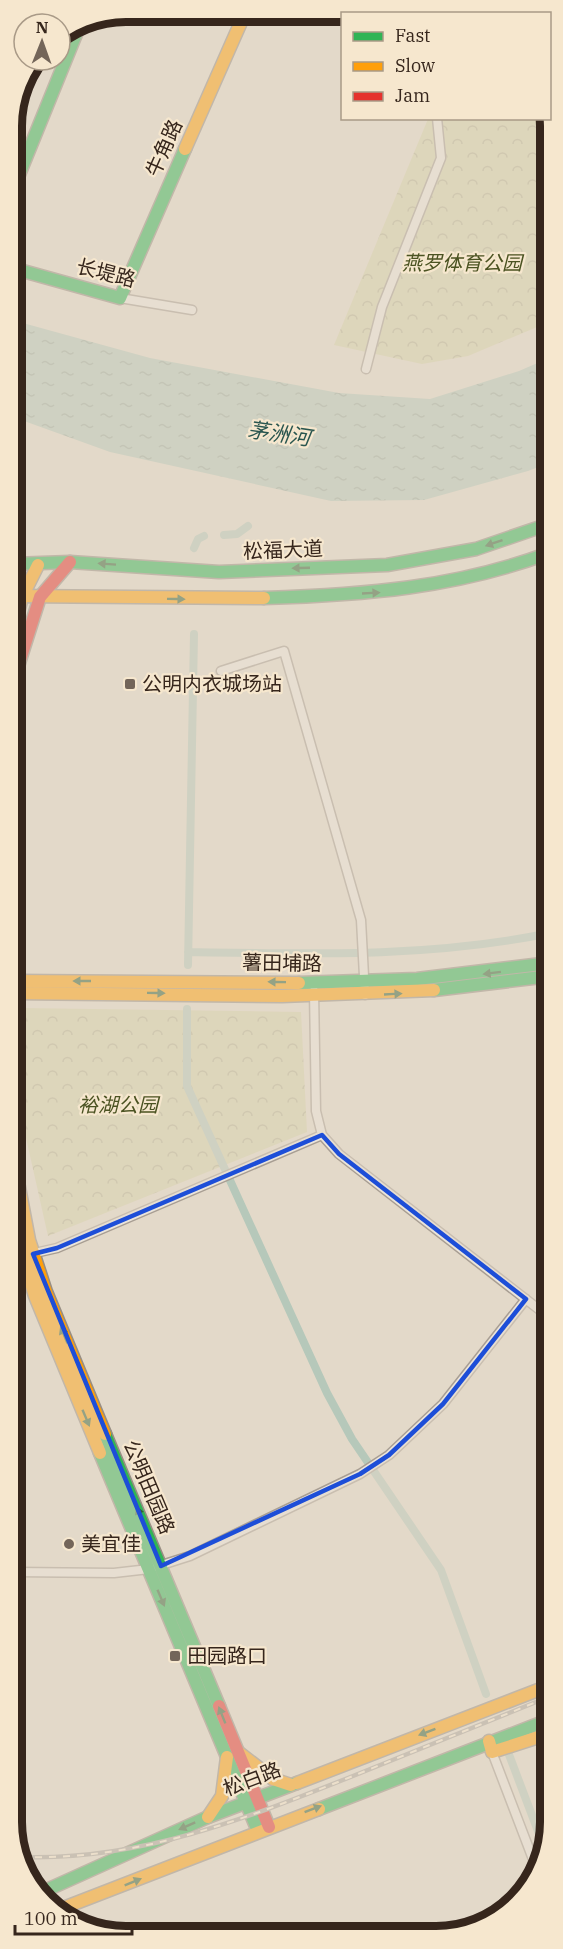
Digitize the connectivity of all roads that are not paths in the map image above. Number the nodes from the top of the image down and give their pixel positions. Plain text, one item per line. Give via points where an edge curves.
1 (241, 22) edge
2 (76, 35) edge
3 (437, 120) edge
4 (23, 165) edge
5 (23, 270) edge
6 (120, 298) junction
7 (192, 310) dead end
8 (366, 369) dead end
9 (540, 527) edge
10 (540, 556) edge
11 (70, 562) junction
12 (23, 564) edge
13 (38, 565) junction
14 (23, 588) edge
15 (23, 596) edge
16 (40, 597) junction
17 (23, 652) edge
18 (221, 671) dead end
19 (540, 965) edge
20 (540, 977) edge
21 (22, 981) edge
22 (364, 983) junction
23 (314, 989) junction
24 (22, 993) edge
25 (322, 1134) junction
26 (23, 1256) edge
27 (526, 1299) junction
28 (540, 1310) edge
29 (155, 1568) junction
30 (22, 1572) edge
31 (540, 1689) edge
32 (540, 1723) edge
33 (540, 1735) edge
34 (490, 1745) junction
35 (232, 1755) junction
36 (291, 1785) junction
37 (252, 1800) junction
38 (208, 1817) junction
39 (264, 1829) junction
40 (534, 1861) edge
41 (48, 1890) edge
42 (66, 1907) edge

1 - 6 main road, 牛角路
2 - 4 main road
3 - 8 street via 441,158 382,306
5 - 6 main road, 长堤路
6 - 7 street, 长堤路
9 -> 11 main road, 松福大道 via 476,549 387,565 219,572
16 -> 10 main road via 220,599 390,592 483,576
11 - 13 main road, 松福大道
11 - 16 main road
12 - 13 main road, 松福大道
13 - 14 main road
15 - 16 main road
16 - 17 main road
18 - 22 street via 284,651 361,920
19 -> 22 main road, 薯田埔路 via 464,976
22 -> 20 main road, 薯田埔路 via 454,989
23 -> 21 main road, 薯田埔路
22 - 23 main road, 薯田埔路
24 -> 23 main road, 薯田埔路
23 - 25 street via 316,1111
25 - 26 street via 57,1248
25 - 27 street via 339,1154
26 - 29 main road, 公明田园路 via 35,1296
27 - 28 street
27 - 29 street via 443,1404 389,1455 360,1474 190,1556
29 - 30 street via 114,1573
29 - 35 main road, 公明田园路
31 -> 36 main road, 松白路
32 - 34 main road
33 - 34 main road
39 -> 34 main road
34 - 40 street
35 - 36 main road
35 - 37 main road, 公明田园路
35 - 38 main road via 222,1796
36 - 37 main road, 松白路
37 - 38 main road, 松白路
37 - 39 main road, 公明田园路
38 -> 41 main road, 松白路
42 -> 39 main road

